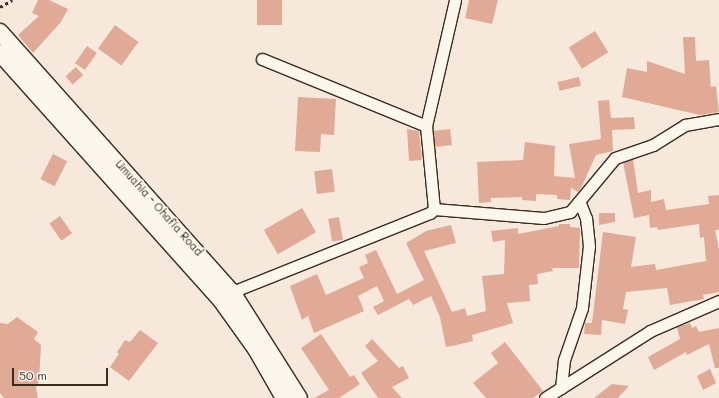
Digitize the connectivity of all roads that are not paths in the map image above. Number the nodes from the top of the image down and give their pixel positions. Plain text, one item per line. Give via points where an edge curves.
1 (455, 0) edge
2 (0, 32) edge
3 (0, 53) edge
4 (262, 59) dead end
5 (719, 119) edge
6 (426, 126) junction
7 (579, 201) junction
8 (434, 209) junction
9 (181, 244) junction
10 (232, 292) junction
11 (719, 301) edge
12 (561, 388) junction
13 (284, 398) edge
14 (299, 398) edge
15 (545, 398) edge

1 - 6 street
2 - 9 main road, Umuahia - Ohafia Road
3 - 9 main road, Umuahia - Ohafia Road
4 - 6 street
5 - 7 street via 685,125 652,145 615,158
6 - 8 street
7 - 8 street via 570,212 544,218
7 - 12 street via 586,218 588,246 582,308 564,360
8 - 10 street via 430,213
9 - 10 main road, Umuahia - Ohafia Road
9 - 13 main road, Umuahia - Ohafia Road via 256,349
10 - 14 main road, Umuahia - Ohafia Road
11 - 12 street via 650,331
12 - 15 street

